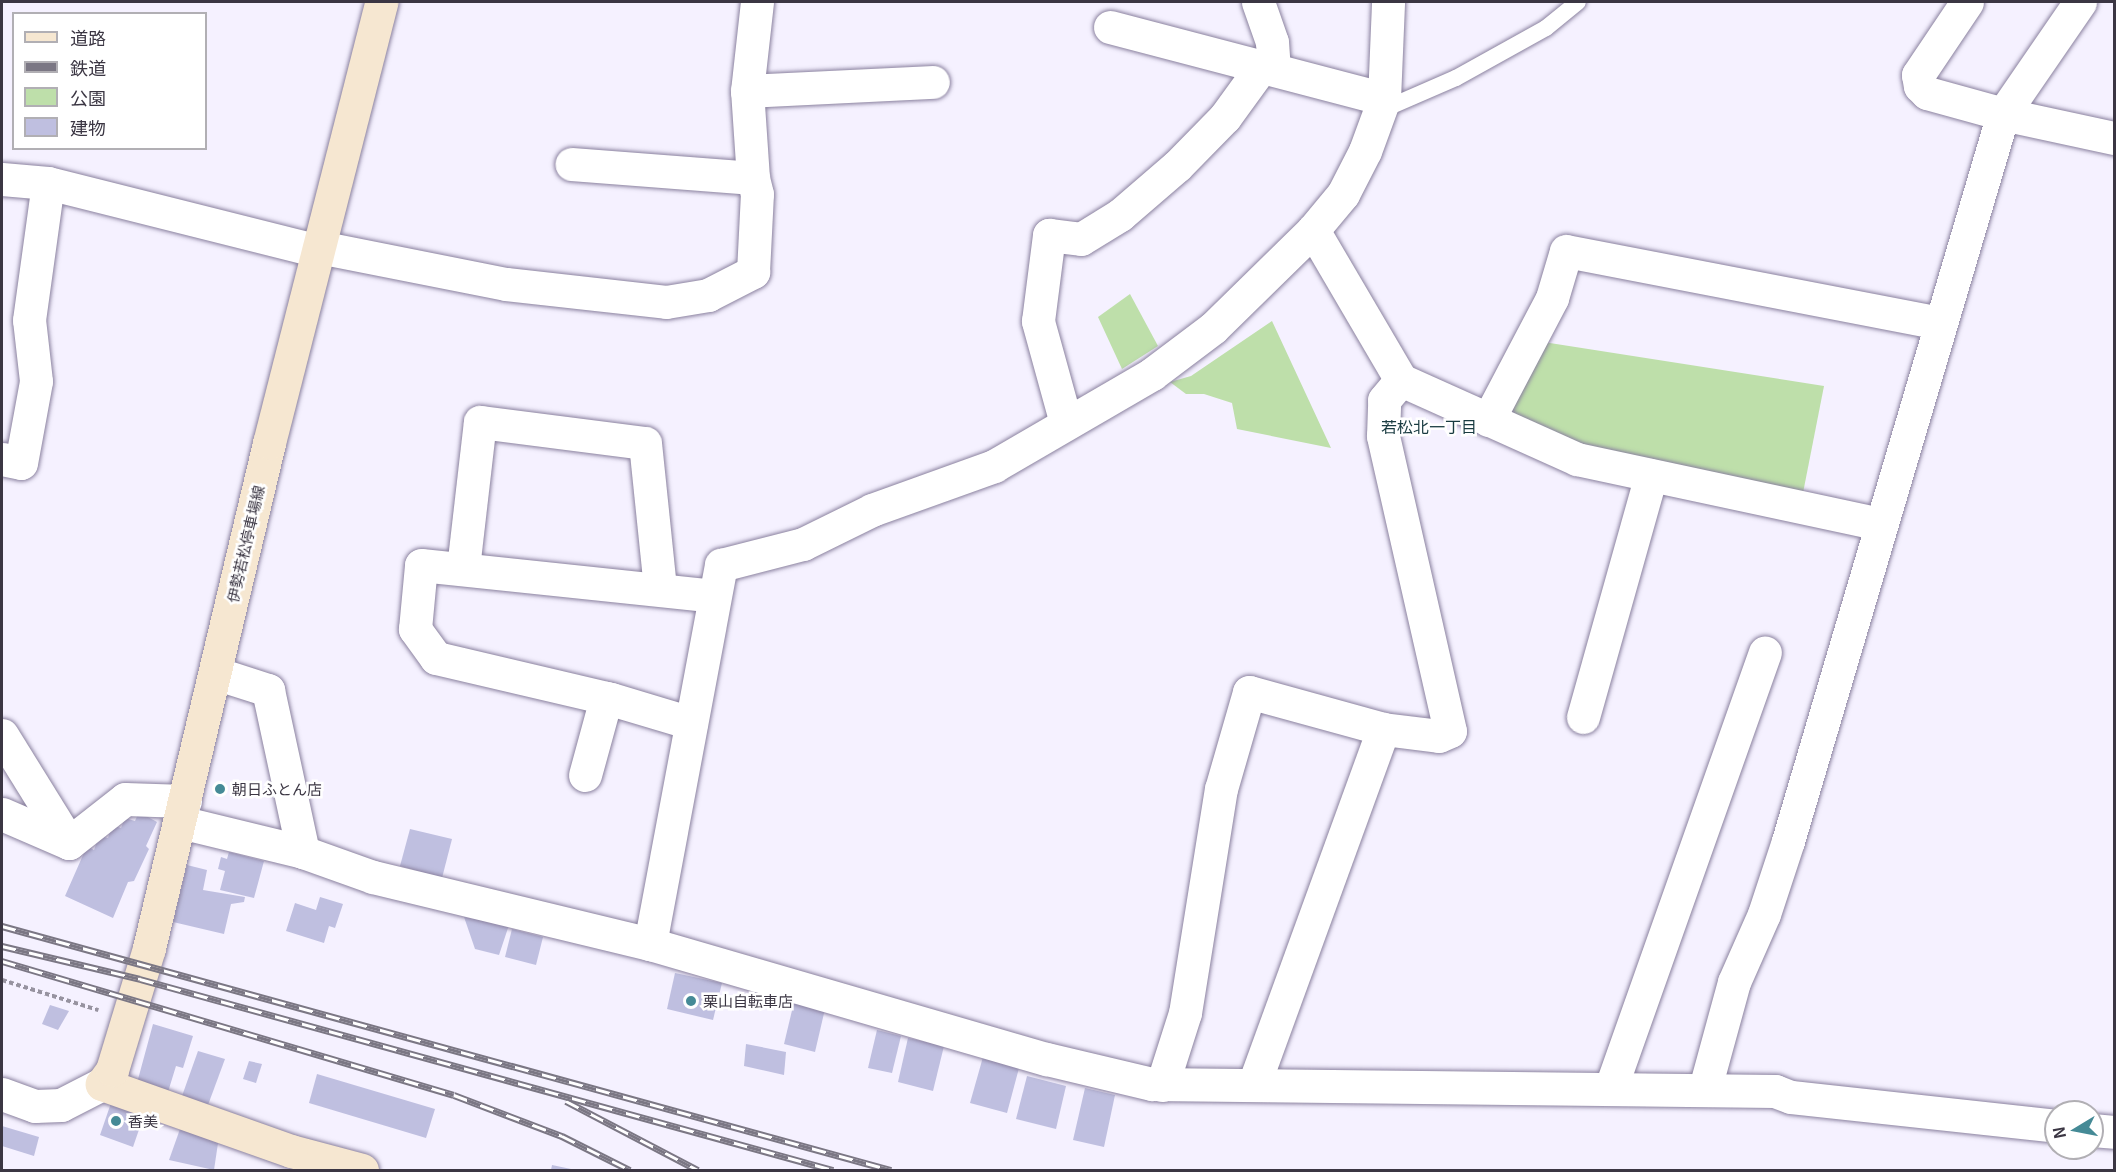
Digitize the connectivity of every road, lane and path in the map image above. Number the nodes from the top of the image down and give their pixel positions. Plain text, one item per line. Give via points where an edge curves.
1 (381, 2) edge
2 (757, 2) edge
3 (1258, 2) edge
4 (1388, 2) edge
5 (1578, 2) edge
6 (1967, 2) edge
7 (2080, 2) edge
8 (1110, 27) dead end
9 (1268, 68) junction
10 (933, 82) dead end
11 (747, 91) junction
12 (1382, 105) junction
13 (2003, 114) junction
14 (2115, 138) edge
15 (572, 164) dead end
16 (753, 178) junction
17 (2, 179) edge
18 (48, 183) junction
19 (1312, 230) junction
20 (319, 249) junction
21 (1939, 323) junction
22 (1401, 380) junction
23 (1488, 420) junction
24 (1066, 423) junction
25 (8, 469) edge
26 (1652, 476) junction
27 (1881, 524) junction
28 (463, 568) junction
29 (660, 589) junction
30 (714, 596) junction
31 (1765, 653) dead end
32 (215, 673) junction
33 (606, 698) junction
34 (1583, 717) dead end
35 (691, 723) junction
36 (1383, 729) junction
37 (2, 735) edge
38 (585, 775) dead end
39 (182, 811) junction
40 (2, 814) edge
41 (69, 843) junction
42 (303, 852) junction
43 (650, 944) junction
44 (2, 980) edge
45 (129, 1019) junction
46 (102, 1084) junction
47 (1254, 1084) junction
48 (1162, 1085) junction
49 (1611, 1087) junction
50 (1705, 1089) junction
51 (2, 1094) edge
52 (2044, 1125) edge
53 (288, 1161) edge
54 (362, 1170) edge

1 - 20 main road, 伊勢若松停車場線
2 - 11 street
3 - 9 street via 1272,42
4 - 12 street
5 - 12 lane via 1546,28 1456,78
6 - 13 street via 1918,75 1920,86 1928,93
7 - 13 street
8 - 9 street
9 - 12 street
9 - 24 street via 1209,133 1120,215 1081,239 1049,235 1038,321
10 - 11 street
11 - 16 street
12 - 19 street via 1343,194
13 - 14 street
13 - 21 street
15 - 16 street
16 - 20 street via 757,194 753,272 708,295 666,302 506,284
17 - 18 street
18 - 20 street
18 - 25 street via 29,320 36,381
19 - 22 street
19 - 24 street via 1213,328 1152,374
20 - 32 main road, 伊勢若松停車場線
21 - 23 street via 1566,251 1552,298
21 - 27 street
22 - 23 street
22 - 36 street via 1384,400 1383,436 1450,731 1439,736
23 - 26 street via 1577,459
24 - 30 street via 994,466 872,510 803,544 721,565
26 - 27 street
26 - 34 street
27 - 50 street via 1788,841 1764,914 1734,982
28 - 29 street
28 - 29 street via 480,422 645,443
28 - 33 street via 421,565 415,629 436,658
29 - 30 street
30 - 35 street
31 - 49 street
32 - 39 main road, 伊勢若松停車場線
32 - 42 street via 268,690
33 - 35 street
33 - 38 street
35 - 43 street
36 - 47 street
36 - 48 street via 1249,692 1221,789 1185,1013
37 - 41 street
39 - 41 street via 125,799
39 - 42 street
39 - 45 main road, 伊勢若松停車場線
40 - 41 street
42 - 43 street via 373,877
43 - 48 street via 1047,1059
44 - 45 path
45 - 46 main road, 伊勢若松停車場線 via 112,1070
46 - 51 street via 61,1105 35,1106
46 - 53 main road
47 - 48 street
47 - 49 street
49 - 50 street
50 - 52 street via 1775,1091 1791,1097
53 - 54 main road

